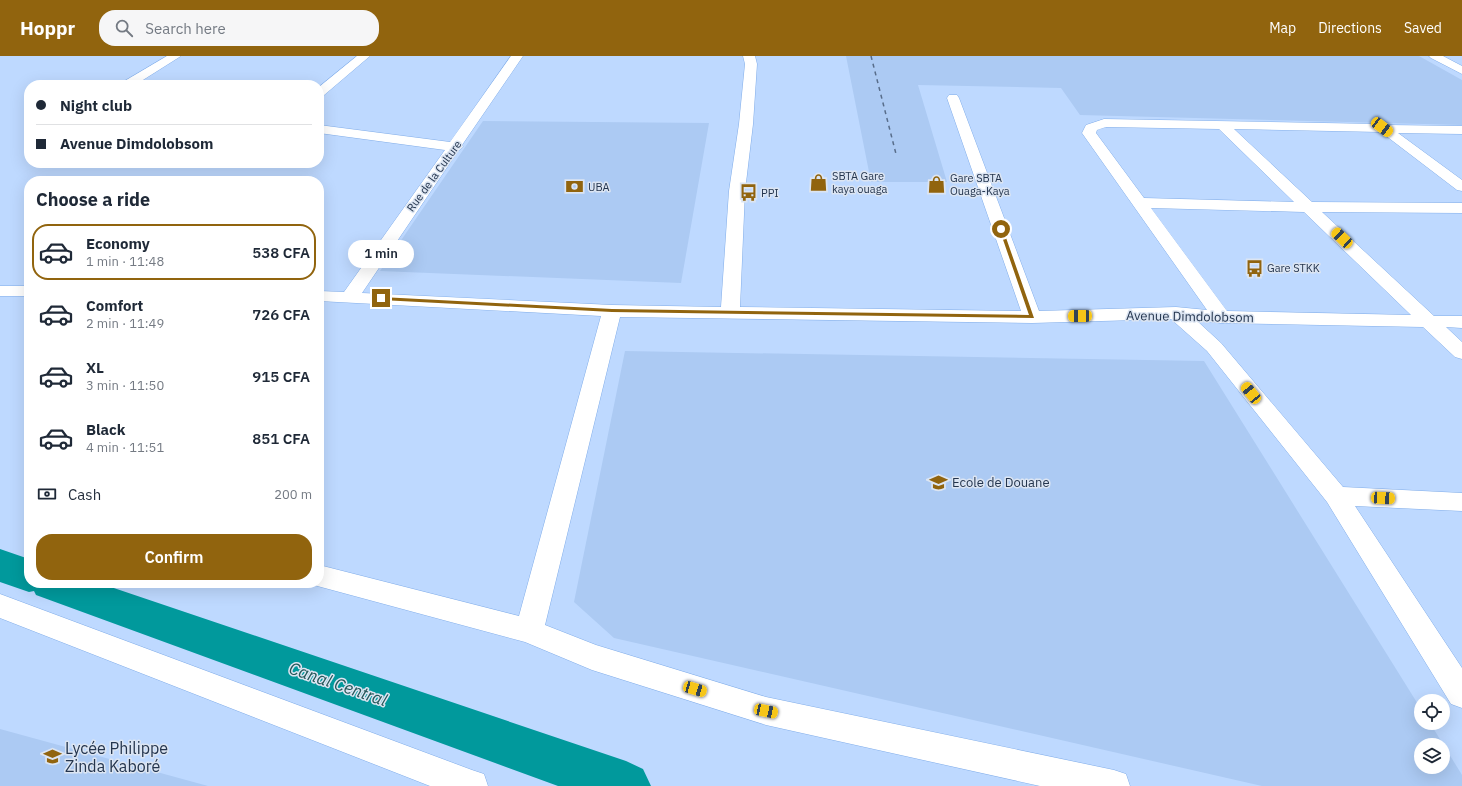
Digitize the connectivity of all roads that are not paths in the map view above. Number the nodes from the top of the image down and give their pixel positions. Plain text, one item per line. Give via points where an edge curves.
1 (175, 56) edge
2 (364, 56) edge
3 (518, 56) edge
4 (749, 56) edge
5 (1435, 56) edge
6 (1462, 71) edge
7 (135, 80) edge
8 (324, 89) edge
9 (954, 98) dead end
10 (1223, 126) junction
11 (1382, 127) junction
12 (324, 130) edge
13 (1462, 130) edge
14 (456, 147) junction
15 (1462, 187) edge
16 (1140, 203) junction
17 (1309, 207) junction
18 (1462, 208) edge
19 (0, 290) edge
20 (24, 291) edge
21 (324, 296) edge
22 (350, 296) junction
23 (612, 311) junction
24 (730, 312) junction
25 (1176, 313) junction
26 (1032, 317) junction
27 (1221, 317) junction
28 (1431, 322) junction
29 (1462, 322) edge
30 (1462, 353) edge
31 (1336, 496) junction
32 (1462, 502) edge
33 (324, 577) edge
34 (0, 606) edge
35 (529, 631) junction
36 (1462, 694) edge
37 (472, 786) edge
38 (1114, 786) edge

1 - 7 street
2 - 8 street
3 - 14 street, Rue de la Culture
4 - 24 street via 751,64 737,191
5 - 6 street
9 - 26 street
10 - 11 street
10 - 16 street via 1104,123 1091,128 1089,133
10 - 17 street
11 - 13 street
11 - 15 street
12 - 14 street
14 - 22 street, Rue de la Culture
16 - 17 street
16 - 27 street
17 - 18 street
17 - 28 street
19 - 20 street
21 - 22 street, Avenue Dimdolobsom
22 - 23 street, Avenue Dimdolobsom
23 - 24 street, Avenue Dimdolobsom
23 - 35 street
24 - 26 street, Avenue Dimdolobsom
25 - 26 street, Avenue Dimdolobsom
25 - 27 street, Avenue Dimdolobsom
25 - 31 street via 1214,347
27 - 28 street, Avenue Dimdolobsom
28 - 29 street, Avenue Dimdolobsom
28 - 30 street
31 - 32 street
31 - 36 street
33 - 35 street
34 - 37 street
35 - 38 street via 592,657 766,711

